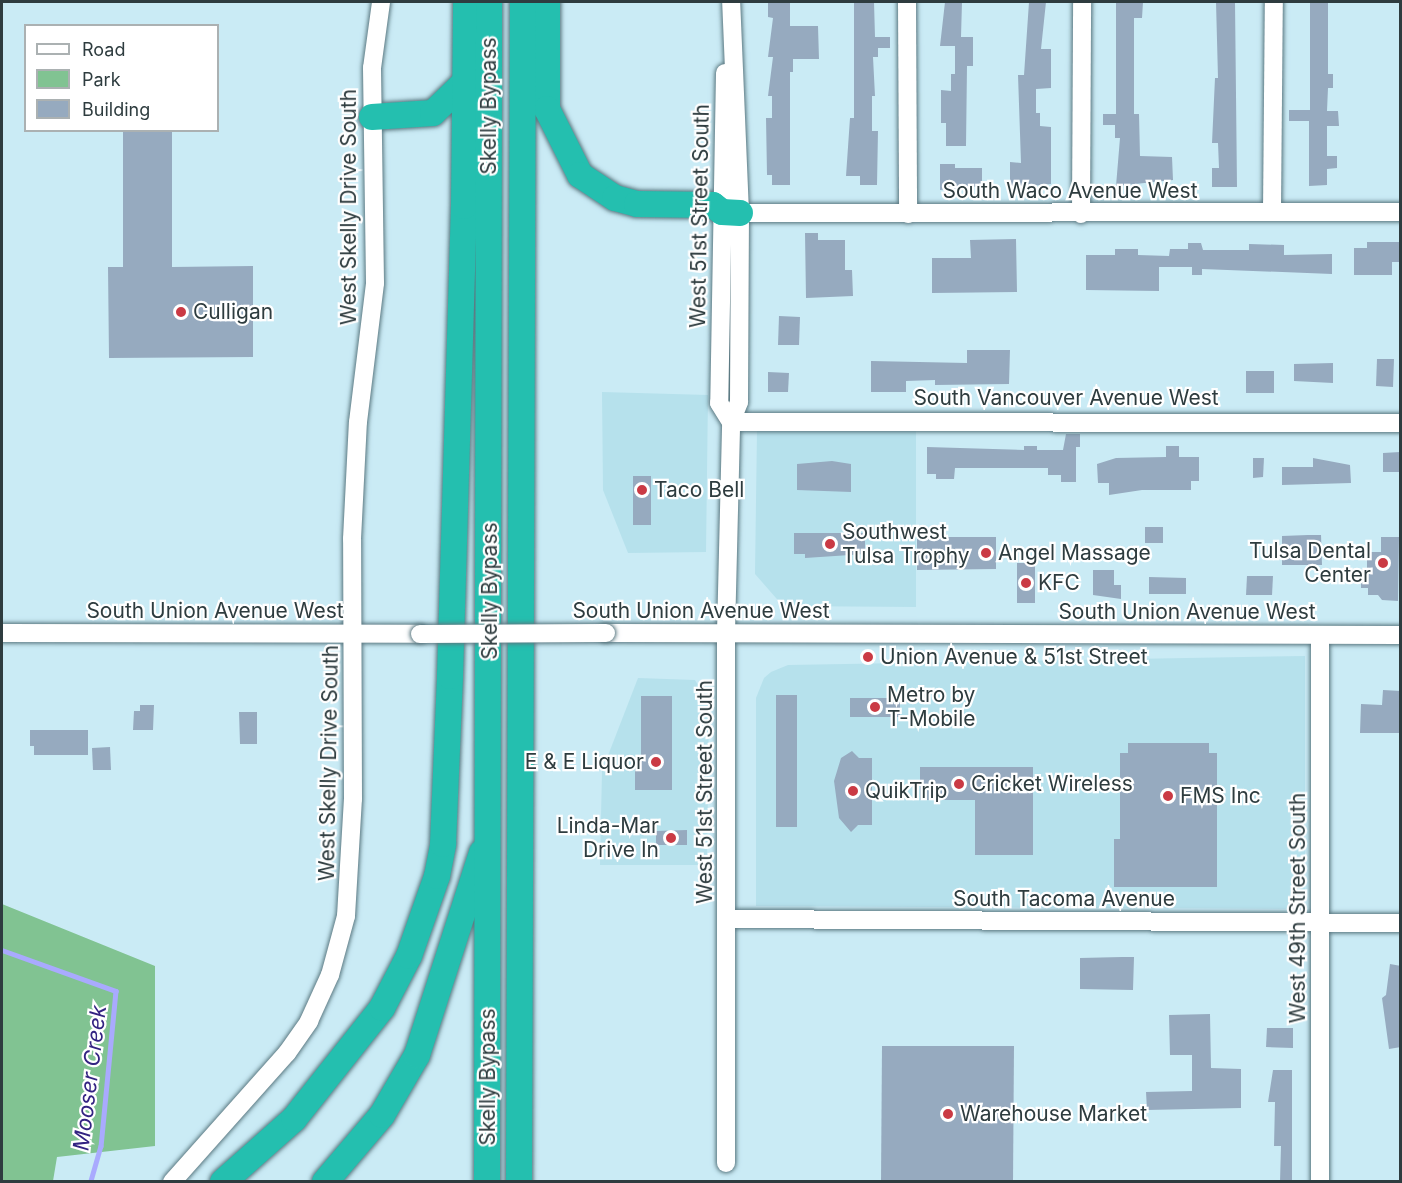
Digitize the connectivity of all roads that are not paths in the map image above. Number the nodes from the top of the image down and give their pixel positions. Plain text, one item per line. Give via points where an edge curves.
1 (381, 2) edge
2 (466, 2) edge
3 (489, 2) edge
4 (523, 2) edge
5 (547, 2) edge
6 (907, 2) edge
7 (1082, 2) edge
8 (1274, 2) edge
9 (731, 5) edge
10 (466, 81) junction
11 (372, 117) junction
12 (1272, 211) junction
13 (731, 212) junction
14 (1401, 212) edge
15 (908, 214) junction
16 (1081, 214) junction
17 (731, 422) junction
18 (1401, 423) edge
19 (2, 633) edge
20 (355, 633) junction
21 (726, 633) junction
22 (1320, 635) junction
23 (1401, 635) edge
24 (489, 829) junction
25 (728, 919) junction
26 (1320, 922) junction
27 (1401, 923) edge
28 (726, 1163) dead end
29 (172, 1182) edge
30 (223, 1182) edge
31 (325, 1182) edge
32 (488, 1182) edge
33 (519, 1182) edge
34 (1320, 1182) edge

1 - 11 street, West Skelly Drive South via 374,42
2 - 10 highway
3 - 24 highway, Skelly Bypass
4 - 33 highway, Skelly Bypass
5 - 13 highway via 547,109 580,175 615,198 656,206 713,205
6 - 15 street
7 - 16 street
8 - 12 street
9 - 13 street, West 51st Street South
10 - 11 highway via 433,113
10 - 30 highway via 443,844 398,982 363,1034 294,1119
11 - 20 street, West Skelly Drive South via 375,283 358,422 352,539
12 - 14 street, South Waco Avenue West
12 - 16 street, South Waco Avenue West
13 - 15 street, South Waco Avenue West
13 - 17 street, West 51st Street South via 739,402
15 - 16 street, South Waco Avenue West
17 - 18 street, South Vancouver Avenue West
17 - 21 street, West 51st Street South
19 - 20 street, South Union Avenue West
20 - 21 street, South Union Avenue West, bridge
20 - 29 street, West Skelly Drive South via 351,871 346,916 330,975 309,1021 287,1053
21 - 22 street, South Union Avenue West
21 - 25 street, West 51st Street South
22 - 23 street, South Union Avenue West
22 - 26 street, West 49th Street South
24 - 31 highway via 417,1054 382,1115
24 - 32 highway, Skelly Bypass
25 - 26 street, South Tacoma Avenue
25 - 28 street, West 51st Street South
26 - 27 street, South Tacoma Avenue
26 - 34 street, West 49th Street South

